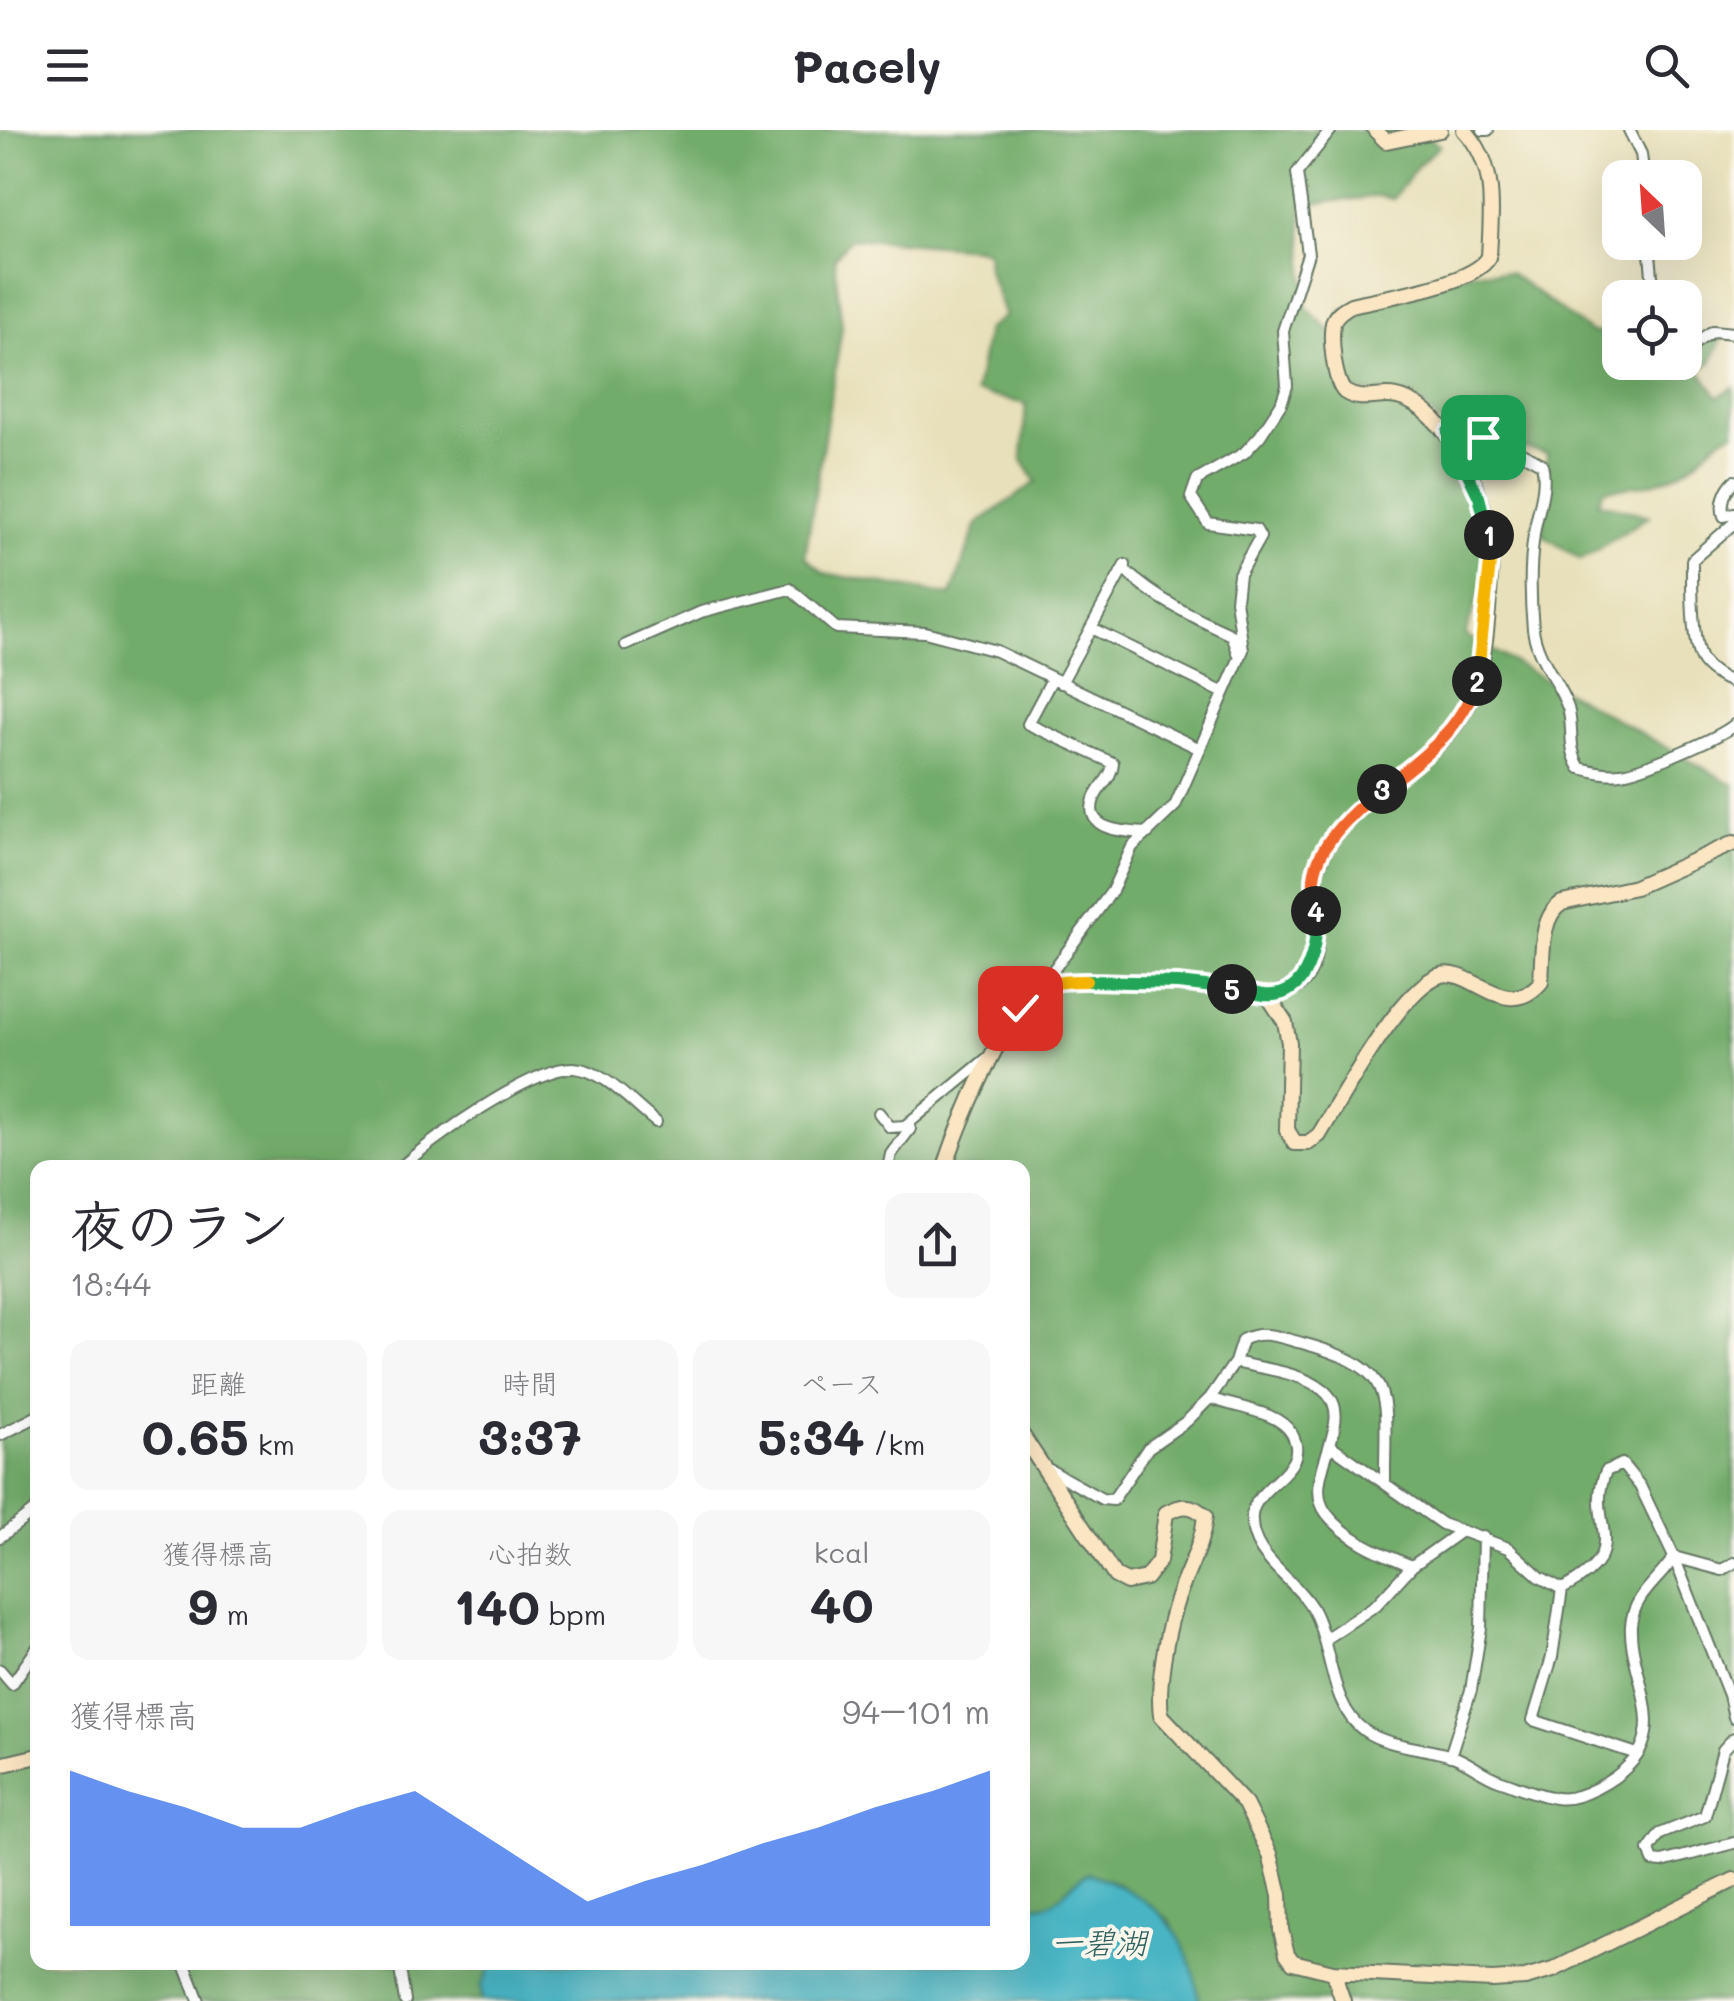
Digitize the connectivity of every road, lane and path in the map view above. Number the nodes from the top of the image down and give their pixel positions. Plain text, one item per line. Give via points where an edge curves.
1 (1332, 130) edge
2 (1375, 130) edge
3 (1440, 130) edge
4 (1464, 130) edge
5 (1629, 130) edge
6 (1642, 160) edge
7 (1734, 333) edge
8 (1702, 338) edge
9 (1448, 432) junction
10 (1734, 482) edge
11 (1734, 513) edge
12 (1734, 523) edge
13 (1091, 628) junction
14 (626, 645) dead end
15 (1240, 658) junction
16 (1056, 681) junction
17 (1734, 683) edge
18 (1224, 693) junction
19 (1734, 725) edge
20 (1200, 748) junction
21 (1149, 833) junction
22 (1734, 844) edge
23 (1054, 981) junction
24 (1268, 996) junction
25 (996, 1050) junction
26 (879, 1113) dead end
27 (656, 1122) dead end
28 (905, 1126) junction
29 (408, 1160) edge
30 (890, 1160) edge
31 (947, 1160) edge
32 (1235, 1362) junction
33 (1210, 1398) junction
34 (30, 1420) edge
35 (0, 1435) edge
36 (1030, 1445) edge
37 (1330, 1445) junction
38 (1048, 1469) junction
39 (1385, 1483) junction
40 (30, 1514) edge
41 (1461, 1531) junction
42 (0, 1536) edge
43 (1483, 1536) junction
44 (1674, 1557) junction
45 (1734, 1564) edge
46 (1412, 1566) junction
47 (1562, 1589) junction
48 (1325, 1639) junction
49 (30, 1658) edge
50 (0, 1670) edge
51 (1734, 1717) edge
52 (1734, 1738) edge
53 (1637, 1754) junction
54 (1450, 1756) junction
55 (30, 1758) edge
56 (0, 1765) edge
57 (1734, 1844) edge
58 (1734, 1880) edge
59 (187, 1970) edge
60 (401, 1970) edge
61 (1334, 1972) junction
62 (198, 2001) edge
63 (405, 2001) edge
64 (1343, 2001) edge

1 - 15 street via 1297,173 1308,254 1282,331 1287,386 1281,404 1244,453 1198,480 1192,497 1208,523 1260,536 1239,574
2 - 3 street via 1386,142
4 - 9 street via 1489,172 1492,191 1484,265 1351,305 1333,322 1336,379 1343,391 1422,406
5 - 6 street
7 - 8 street via 1713,331
9 - 19 street via 1483,437 1542,464 1534,631 1568,709 1580,768 1625,773
9 - 24 street via 1488,524 1491,554 1476,683 1451,730 1361,806 1326,847 1314,877 1318,934 1306,974 1296,986
10 - 11 street via 1722,511
12 - 17 street via 1692,560 1691,599 1700,659
13 - 15 street via 1124,566 1149,592 1232,635
13 - 16 street
13 - 18 street
14 - 16 street via 702,612 790,589 836,628 924,632 996,651
15 - 18 street
16 - 20 street
16 - 21 street via 1028,724 1114,763 1093,812 1114,831
18 - 20 street
20 - 21 street via 1175,806
21 - 23 street via 1132,847 1112,891 1054,969
22 - 24 street via 1635,887 1553,908 1540,982 1526,994 1503,996 1456,976 1435,977 1390,1022 1308,1143 1295,1142 1287,1130 1288,1043 1285,1022
23 - 24 street via 1178,983
23 - 25 street via 1020,1008
25 - 28 street
25 - 31 street
26 - 28 street via 890,1127
27 - 29 street via 604,1080 573,1068 514,1090
28 - 30 street via 910,1129
32 - 33 street
32 - 37 street via 1328,1392 1335,1411
32 - 39 street via 1242,1340 1262,1333 1322,1348 1369,1370 1385,1398
33 - 38 street via 1148,1448 1113,1500
33 - 48 street via 1276,1418 1293,1435 1294,1463 1256,1503 1254,1535 1310,1605
34 - 35 street
36 - 38 street
37 - 39 street
37 - 46 street via 1319,1483 1327,1514 1379,1553
38 - 61 street via 1101,1559 1128,1582 1146,1578 1158,1561 1166,1513 1182,1505 1205,1516 1174,1606 1160,1715 1245,1804 1270,1854 1287,1954 1303,1966
39 - 41 street
40 - 42 street
41 - 43 street
41 - 46 street
43 - 47 street
43 - 54 street via 1481,1628
44 - 45 street via 1722,1570
44 - 47 street via 1640,1486 1622,1464 1614,1464 1601,1487 1601,1556 1588,1576
44 - 51 street
44 - 53 street via 1645,1589 1631,1628 1646,1722
46 - 48 street via 1376,1605
47 - 53 street via 1533,1720
48 - 54 street via 1333,1678 1365,1732
49 - 50 street via 12,1684
52 - 57 street via 1723,1750 1704,1816 1660,1834 1648,1850 1662,1862
53 - 54 street via 1600,1785 1567,1798 1485,1775
55 - 56 street
58 - 61 street via 1525,1978
59 - 62 street
60 - 63 street
61 - 64 street

